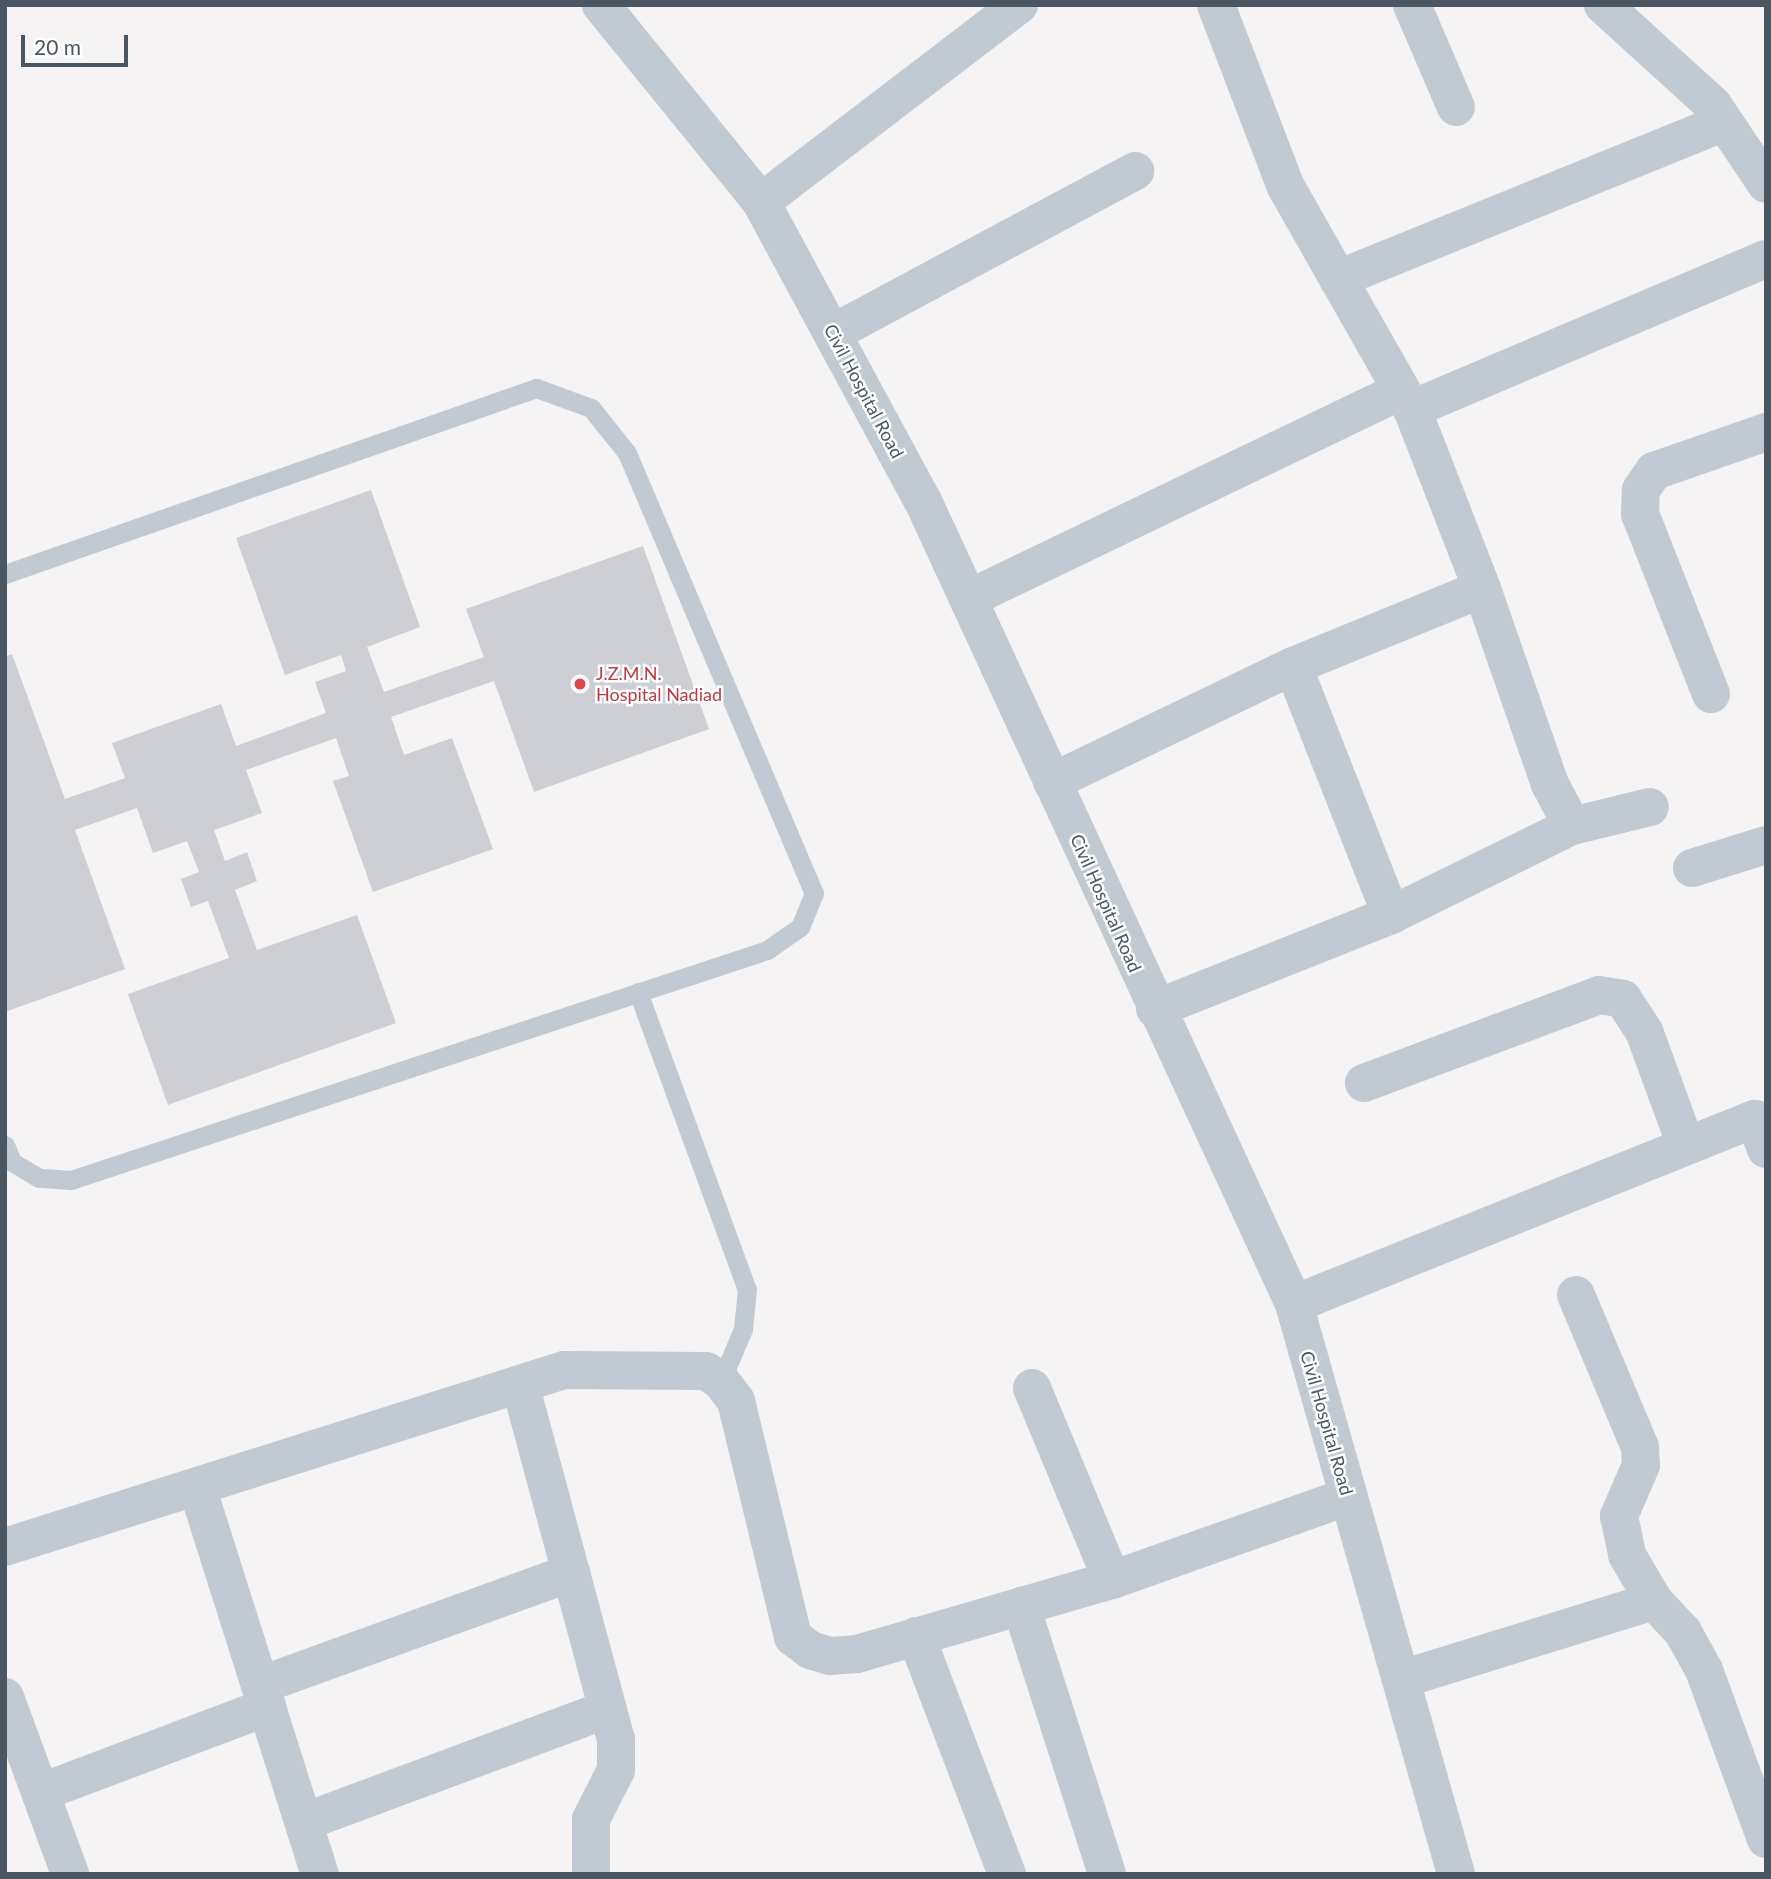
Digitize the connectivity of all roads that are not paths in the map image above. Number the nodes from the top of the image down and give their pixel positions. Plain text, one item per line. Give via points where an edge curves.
1 (601, 5) edge
2 (1019, 5) edge
3 (1216, 5) edge
4 (1412, 5) edge
5 (1603, 5) edge
6 (1456, 107) dead end
7 (1745, 142) edge
8 (1135, 171) dead end
9 (1766, 184) edge
10 (761, 202) junction
11 (1766, 259) edge
12 (1338, 279) junction
13 (833, 334) junction
14 (1406, 400) junction
15 (1766, 432) edge
16 (5, 574) edge
17 (1482, 589) junction
18 (968, 600) junction
19 (1293, 666) junction
20 (1711, 694) dead end
21 (1052, 782) junction
22 (1650, 807) dead end
23 (1572, 825) junction
24 (1766, 845) edge
25 (1692, 868) dead end
26 (1391, 915) junction
27 (638, 992) junction
28 (1155, 1009) junction
29 (1364, 1083) dead end
30 (5, 1145) edge
31 (1686, 1146) junction
32 (1766, 1149) edge
33 (1576, 1295) dead end
34 (1294, 1304) junction
35 (720, 1381) junction
36 (520, 1384) junction
37 (1032, 1388) dead end
38 (197, 1487) junction
39 (1348, 1497) junction
40 (5, 1547) edge
41 (571, 1573) junction
42 (1112, 1580) junction
43 (1654, 1601) junction
44 (1021, 1606) junction
45 (916, 1636) junction
46 (1402, 1679) junction
47 (264, 1696) junction
48 (5, 1697) edge
49 (608, 1709) junction
50 (42, 1792) junction
51 (304, 1822) junction
52 (1766, 1839) edge
53 (580, 1870) edge
54 (70, 1874) edge
55 (320, 1874) edge
56 (1007, 1874) edge
57 (1107, 1874) edge
58 (1456, 1874) edge

1 - 10 street, Civil Hospital Road
2 - 10 street
3 - 12 street via 1286,187
4 - 6 street
5 - 7 street via 1713,105
7 - 9 street
7 - 12 street
8 - 13 street
10 - 13 street, Civil Hospital Road
11 - 14 street
12 - 14 street
13 - 18 street, Civil Hospital Road via 923,501
14 - 17 street
14 - 18 street
15 - 20 street via 1654,471 1641,490 1640,513
16 - 27 lane via 536,388 591,408 627,453 814,893 800,927 767,950
17 - 19 street
17 - 23 street via 1550,783
18 - 21 street, Civil Hospital Road
19 - 21 street
19 - 26 street
21 - 28 street, Civil Hospital Road
22 - 23 street
23 - 26 street
24 - 25 street
26 - 28 street
27 - 30 lane via 71,1180 39,1178 12,1162
27 - 35 lane via 747,1290 743,1329
28 - 34 street, Civil Hospital Road
29 - 31 street via 1599,995 1623,999 1644,1031
31 - 32 street via 1755,1119
31 - 34 street
33 - 43 street via 1640,1447 1642,1465 1619,1516 1627,1555
34 - 39 street, Civil Hospital Road
35 - 36 street via 706,1371 565,1370
35 - 45 street via 736,1401 793,1637 810,1650 830,1656 857,1654
36 - 38 street
36 - 41 street
37 - 42 street
38 - 40 street
38 - 47 street
39 - 42 street
39 - 46 street, Civil Hospital Road
41 - 47 street
41 - 49 street
42 - 44 street
43 - 46 street
43 - 52 street via 1683,1632 1704,1670
44 - 45 street
44 - 57 street
45 - 56 street
46 - 58 street, Civil Hospital Road
47 - 50 street
47 - 51 street
48 - 50 street
49 - 51 street
49 - 53 street via 616,1739 616,1770 591,1819
50 - 54 street
51 - 55 street

